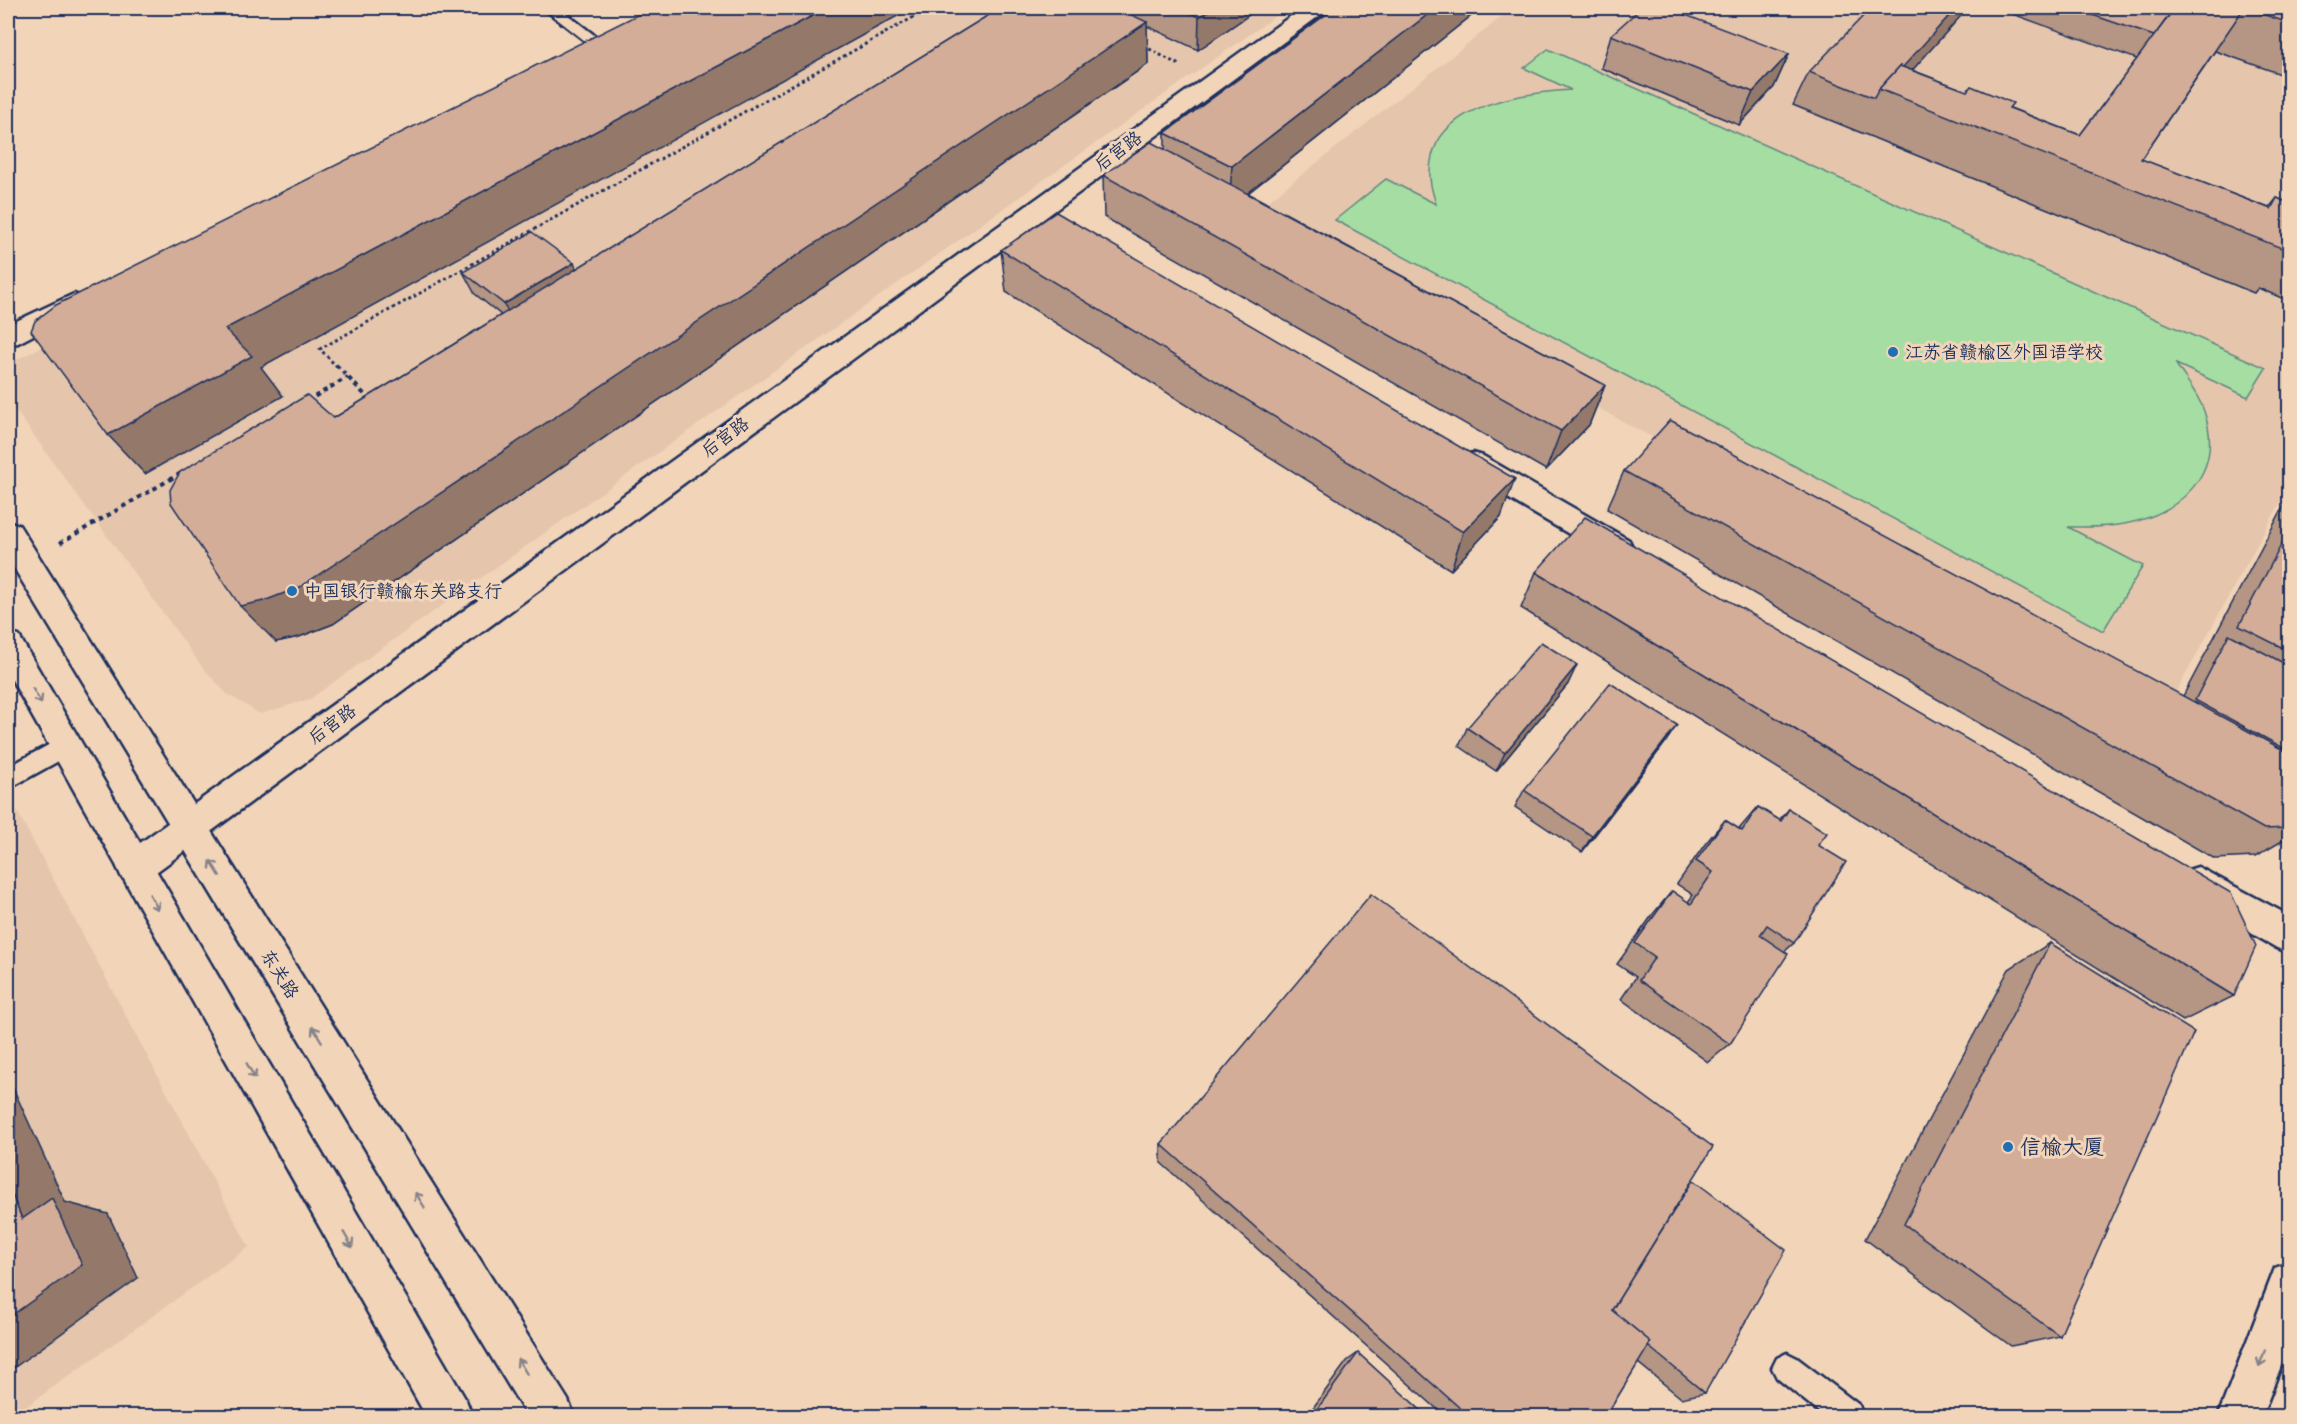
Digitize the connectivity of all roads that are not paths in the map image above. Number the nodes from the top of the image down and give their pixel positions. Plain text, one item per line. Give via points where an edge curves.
1 (550, 8) edge
2 (1315, 8) edge
3 (593, 41) edge
4 (1035, 211) junction
5 (1066, 229) edge
6 (98, 291) edge
7 (8, 336) edge
8 (1450, 451) edge
9 (17, 548) edge
10 (1647, 565) edge
11 (8, 645) edge
12 (65, 746) junction
13 (8, 779) edge
14 (190, 828) junction
15 (135, 867) junction
16 (2175, 870) edge
17 (2289, 936) edge
18 (2289, 1283) edge
19 (1787, 1368) dead end
20 (450, 1416) edge
21 (552, 1416) edge
22 (1848, 1416) edge
23 (2240, 1416) edge

1 - 3 lane
2 - 4 street, 后宫路
4 - 5 street
4 - 14 street, 后宫路
6 - 7 street
8 - 10 street
9 - 14 street, 东关路
11 -> 12 street
12 - 13 lane
12 - 15 street
14 - 15 street, 后宫路
21 -> 14 street, 东关路
15 -> 20 street
16 - 17 street
18 -> 23 street
19 - 22 lane

